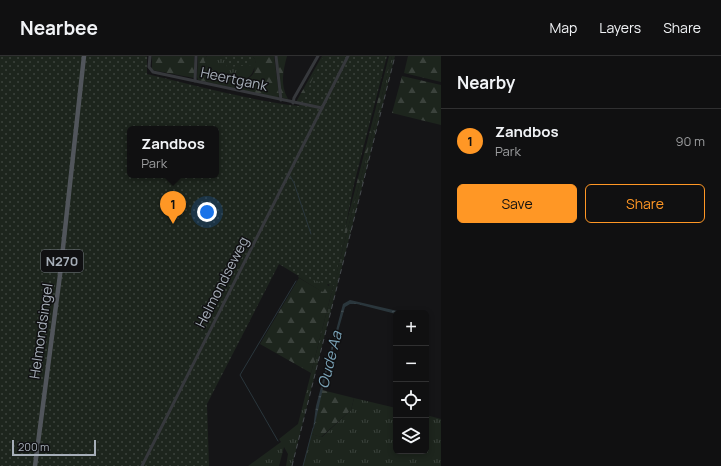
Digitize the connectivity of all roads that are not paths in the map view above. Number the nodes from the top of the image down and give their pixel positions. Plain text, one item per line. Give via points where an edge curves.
1 (84, 56) edge
2 (150, 56) edge
3 (196, 56) edge
4 (276, 56) edge
5 (318, 56) edge
6 (348, 56) edge
7 (195, 81) junction
8 (281, 100) junction
9 (293, 103) junction
10 (322, 108) junction
11 (35, 466) edge
12 (142, 466) edge

1 - 11 main road, Helmondsingel / N270 via 63,252
2 - 7 street, Heertgank via 149,67 153,72
3 - 7 street
4 - 8 street
5 - 9 street
6 - 10 street, Helmondseweg
7 - 8 street, Heertgank
8 - 9 street
9 - 10 street
10 - 12 street, Helmondseweg

